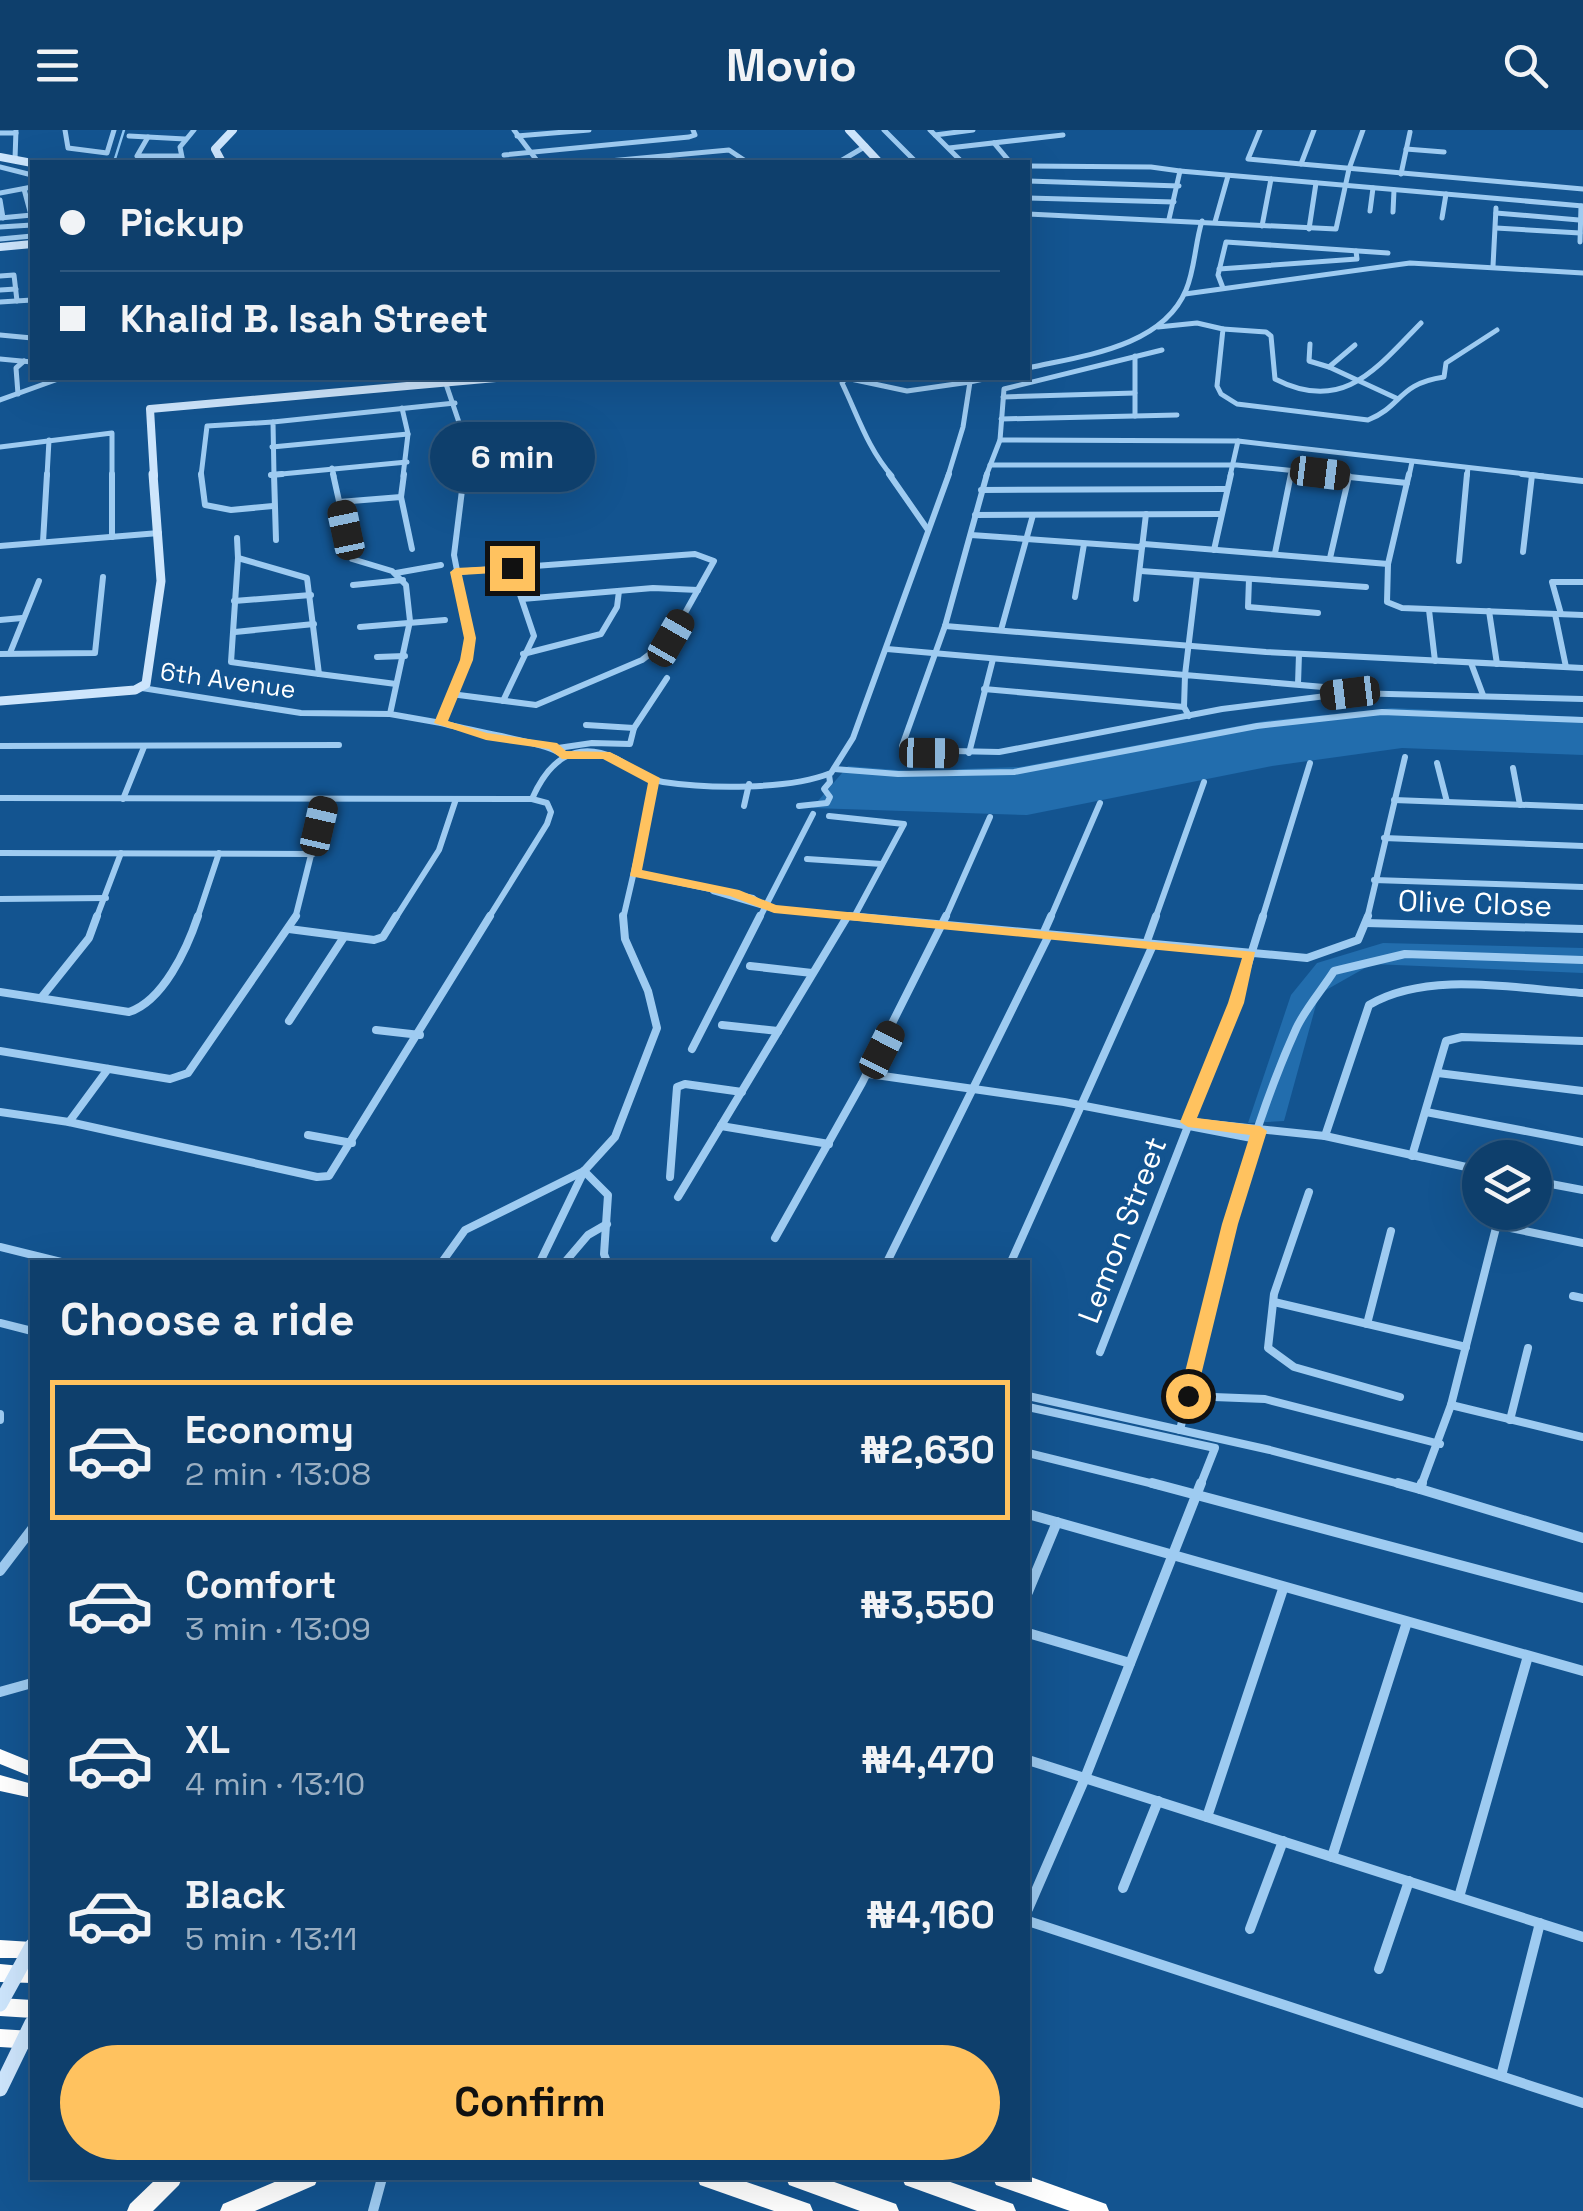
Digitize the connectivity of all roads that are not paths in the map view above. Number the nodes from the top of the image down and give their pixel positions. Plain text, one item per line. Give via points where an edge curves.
1 (65, 130) edge
2 (114, 130) edge
3 (194, 130) edge
4 (233, 130) edge
5 (589, 130) edge
6 (693, 130) edge
7 (849, 130) edge
8 (884, 130) edge
9 (930, 130) edge
10 (973, 130) edge
11 (1059, 130) edge
12 (1260, 130) edge
13 (1314, 130) edge
14 (1363, 130) edge
15 (575, 131) edge
16 (16, 132) edge
17 (545, 132) edge
18 (1410, 132) edge
19 (0, 133) edge
20 (515, 133) edge
21 (935, 135) junction
22 (130, 136) dead end
23 (148, 137) junction
24 (185, 139) junction
25 (581, 139) dead end
26 (994, 143) junction
27 (866, 146) junction
28 (948, 148) junction
29 (1406, 149) junction
30 (528, 152) junction
31 (1444, 152) dead end
32 (504, 154) dead end
33 (0, 156) edge
34 (179, 156) junction
35 (15, 159) junction
36 (182, 160) edge
37 (221, 160) edge
38 (536, 160) edge
39 (620, 160) edge
40 (744, 160) edge
41 (844, 160) edge
42 (876, 160) edge
43 (914, 160) edge
44 (960, 160) edge
45 (1008, 160) edge
46 (30, 163) edge
47 (1302, 164) junction
48 (0, 166) edge
49 (1030, 166) edge
50 (1349, 169) junction
51 (1180, 172) junction
52 (30, 174) edge
53 (1402, 174) junction
54 (1416, 175) junction
55 (1228, 176) junction
56 (1270, 180) junction
57 (1030, 183) edge
58 (1316, 183) junction
59 (1030, 186) edge
60 (1179, 186) junction
61 (1345, 186) junction
62 (30, 188) edge
63 (1373, 188) junction
64 (24, 189) junction
65 (1583, 189) edge
66 (1394, 190) junction
67 (1412, 191) junction
68 (1446, 194) junction
69 (0, 197) edge
70 (1036, 197) junction
71 (1030, 198) edge
72 (1496, 198) junction
73 (1174, 202) junction
74 (30, 205) edge
75 (1582, 206) edge
76 (1370, 212) dead end
77 (1393, 212) dead end
78 (1496, 213) junction
79 (1030, 214) edge
80 (30, 215) edge
81 (1, 218) edge
82 (1442, 218) dead end
83 (1169, 219) junction
84 (1580, 220) junction
85 (1199, 221) junction
86 (1216, 222) junction
87 (30, 224) edge
88 (1262, 226) junction
89 (0, 227) edge
90 (1496, 228) junction
91 (1309, 229) junction
92 (1580, 233) junction
93 (30, 236) edge
94 (0, 239) edge
95 (1580, 242) dead end
96 (30, 244) edge
97 (0, 247) edge
98 (1356, 251) junction
99 (1269, 253) dead end
100 (1388, 253) dead end
101 (1269, 265) junction
102 (1493, 266) junction
103 (1219, 269) junction
104 (1583, 273) edge
105 (0, 276) edge
106 (1222, 288) junction
107 (16, 289) junction
108 (0, 290) edge
109 (1185, 294) junction
110 (30, 300) edge
111 (17, 301) junction
112 (0, 302) edge
113 (1422, 323) dead end
114 (1158, 327) junction
115 (1223, 329) junction
116 (1497, 330) dead end
117 (0, 334) edge
118 (30, 338) edge
119 (1310, 344) dead end
120 (1355, 345) dead end
121 (1162, 350) dead end
122 (1135, 356) junction
123 (0, 359) edge
124 (24, 361) junction
125 (30, 362) edge
126 (1329, 367) junction
127 (1030, 368) edge
128 (55, 380) edge
129 (479, 380) edge
130 (844, 380) edge
131 (852, 380) edge
132 (979, 380) edge
133 (1360, 381) junction
134 (970, 382) junction
135 (446, 384) junction
136 (1134, 393) junction
137 (18, 394) junction
138 (1003, 397) junction
139 (1396, 398) junction
140 (0, 400) edge
141 (455, 404) junction
142 (402, 408) junction
143 (1178, 415) dead end
144 (1135, 416) junction
145 (1001, 419) junction
146 (272, 422) junction
147 (408, 434) junction
148 (49, 440) junction
149 (1000, 440) junction
150 (1238, 441) junction
151 (0, 447) edge
152 (272, 447) junction
153 (407, 462) junction
154 (1412, 462) junction
155 (990, 465) junction
156 (1232, 465) junction
157 (332, 468) junction
158 (1468, 468) junction
159 (1292, 470) junction
160 (272, 475) junction
161 (1532, 475) junction
162 (1348, 476) junction
163 (1583, 481) edge
164 (1406, 483) junction
165 (981, 490) junction
166 (1225, 490) junction
167 (400, 496) junction
168 (339, 502) junction
169 (273, 506) junction
170 (1033, 514) junction
171 (1146, 514) junction
172 (1220, 514) junction
173 (975, 515) junction
174 (928, 530) junction
175 (160, 533) junction
176 (971, 535) junction
177 (112, 537) junction
178 (237, 538) dead end
179 (1028, 539) junction
180 (276, 540) dead end
181 (43, 542) junction
182 (1084, 544) junction
183 (1144, 544) junction
184 (0, 546) edge
185 (412, 550) dead end
186 (1214, 550) junction
187 (1523, 552) dead end
188 (1275, 554) junction
189 (238, 558) junction
190 (1330, 558) junction
191 (1459, 562) dead end
192 (1388, 564) junction
193 (441, 566) dead end
194 (512, 568) junction
195 (1141, 570) junction
196 (456, 572) junction
197 (396, 573) junction
198 (1197, 575) junction
199 (103, 577) dead end
200 (1249, 579) junction
201 (403, 580) junction
202 (39, 581) dead end
203 (1583, 582) edge
204 (353, 584) dead end
205 (1366, 588) dead end
206 (698, 590) junction
207 (619, 591) junction
208 (311, 595) junction
209 (1075, 597) dead end
210 (522, 598) junction
211 (1136, 600) dead end
212 (234, 602) junction
213 (1429, 610) junction
214 (1488, 611) junction
215 (1318, 613) dead end
216 (1558, 614) junction
217 (1583, 615) edge
218 (22, 618) junction
219 (0, 620) edge
220 (445, 620) dead end
221 (410, 623) junction
222 (314, 624) junction
223 (944, 626) junction
224 (360, 627) dead end
225 (1001, 630) junction
226 (235, 632) junction
227 (1189, 646) junction
228 (886, 649) junction
229 (10, 653) junction
230 (0, 654) edge
231 (523, 654) junction
232 (935, 654) junction
233 (1299, 654) junction
234 (405, 656) junction
235 (377, 658) dead end
236 (993, 659) junction
237 (1435, 661) junction
238 (1471, 663) junction
239 (1498, 664) junction
240 (1566, 667) junction
241 (1583, 668) edge
242 (1186, 675) junction
243 (318, 676) junction
244 (667, 678) dead end
245 (1248, 680) junction
246 (396, 684) junction
247 (1298, 684) junction
248 (142, 688) junction
249 (984, 689) junction
250 (1369, 692) junction
251 (451, 694) junction
252 (1483, 695) junction
253 (1583, 699) edge
254 (0, 701) edge
255 (503, 701) junction
256 (1250, 704) junction
257 (1184, 707) junction
258 (390, 714) junction
259 (1189, 716) junction
260 (1583, 720) edge
261 (441, 723) junction
262 (586, 726) dead end
263 (634, 728) junction
264 (0, 746) edge
265 (339, 746) dead end
266 (144, 747) junction
267 (560, 752) junction
268 (969, 753) junction
269 (1404, 757) dead end
270 (1310, 763) dead end
271 (1437, 763) dead end
272 (1513, 768) dead end
273 (831, 772) junction
274 (655, 781) junction
275 (1204, 782) dead end
276 (748, 784) junction
277 (796, 784) junction
278 (824, 788) junction
279 (0, 798) edge
280 (123, 798) junction
281 (325, 799) junction
282 (456, 799) junction
283 (532, 799) junction
284 (1394, 800) junction
285 (1447, 802) junction
286 (1100, 803) dead end
287 (1520, 805) junction
288 (744, 806) dead end
289 (800, 806) dead end
290 (1583, 807) edge
291 (813, 814) dead end
292 (829, 816) dead end
293 (990, 818) dead end
294 (1384, 838) junction
295 (1583, 846) edge
296 (0, 853) edge
297 (121, 853) junction
298 (219, 853) junction
299 (312, 854) junction
300 (807, 859) dead end
301 (882, 864) junction
302 (635, 873) junction
303 (1374, 880) junction
304 (1583, 887) edge
305 (106, 898) junction
306 (0, 899) edge
307 (764, 907) junction
308 (851, 917) junction
309 (1366, 923) junction
310 (946, 926) junction
311 (1583, 928) edge
312 (289, 929) junction
313 (1046, 935) junction
314 (344, 936) junction
315 (1150, 944) junction
316 (1250, 955) junction
317 (1583, 960) edge
318 (750, 966) dead end
319 (812, 974) junction
320 (0, 992) edge
321 (1583, 992) edge
322 (41, 998) junction
323 (289, 1021) dead end
324 (722, 1024) dead end
325 (376, 1030) dead end
326 (778, 1031) junction
327 (420, 1034) junction
328 (1583, 1041) edge
329 (692, 1048) dead end
330 (0, 1050) edge
331 (108, 1069) junction
332 (1438, 1072) junction
333 (869, 1074) junction
334 (975, 1086) junction
335 (1583, 1091) edge
336 (742, 1092) junction
337 (1082, 1104) junction
338 (0, 1112) edge
339 (1426, 1112) junction
340 (69, 1122) junction
341 (1188, 1122) junction
342 (720, 1126) junction
343 (308, 1135) dead end
344 (1258, 1135) junction
345 (1325, 1136) junction
346 (1583, 1142) edge
347 (352, 1143) junction
348 (830, 1144) junction
349 (1412, 1156) junction
350 (1462, 1166) edge
351 (584, 1171) junction
352 (670, 1177) dead end
353 (1552, 1184) edge
354 (1583, 1190) edge
355 (1309, 1192) dead end
356 (678, 1198) dead end
357 (607, 1224) junction
358 (1495, 1230) edge
359 (1522, 1230) edge
360 (1390, 1231) dead end
361 (776, 1238) dead end
362 (1583, 1242) edge
363 (0, 1247) edge
364 (53, 1260) edge
365 (443, 1260) edge
366 (541, 1260) edge
367 (567, 1260) edge
368 (606, 1260) edge
369 (889, 1260) edge
370 (1011, 1260) edge
371 (1274, 1302) junction
372 (0, 1323) edge
373 (1367, 1324) junction
374 (30, 1330) edge
375 (1466, 1347) junction
376 (1528, 1348) dead end
377 (1100, 1352) dead end
378 (1030, 1396) edge
379 (1188, 1396) junction
380 (1400, 1396) dead end
381 (1452, 1405) junction
382 (1030, 1406) edge
383 (1510, 1420) junction
384 (1180, 1430) junction
385 (1583, 1437) edge
386 (1440, 1444) junction
387 (1030, 1453) edge
388 (1420, 1489) junction
389 (1196, 1494) junction
390 (1030, 1515) edge
391 (1057, 1522) junction
392 (30, 1532) edge
393 (1583, 1538) edge
394 (1173, 1556) junction
395 (0, 1572) edge
396 (1030, 1587) edge
397 (1283, 1589) junction
398 (1583, 1598) edge
399 (1407, 1622) junction
400 (1030, 1634) edge
401 (1528, 1656) junction
402 (1130, 1663) junction
403 (1583, 1671) edge
404 (30, 1684) edge
405 (0, 1692) edge
406 (0, 1756) edge
407 (1030, 1761) edge
408 (30, 1769) edge
409 (1085, 1778) junction
410 (0, 1783) edge
411 (30, 1790) edge
412 (1158, 1801) junction
413 (1207, 1817) junction
414 (1283, 1841) junction
415 (1332, 1857) junction
416 (1409, 1882) junction
417 (1122, 1888) dead end
418 (1459, 1898) junction
419 (1030, 1904) edge
420 (1030, 1922) edge
421 (1540, 1924) junction
422 (1250, 1929) dead end
423 (1583, 1937) edge
424 (0, 1948) edge
425 (30, 1948) edge
426 (30, 1952) edge
427 (1379, 1969) dead end
428 (0, 1972) edge
429 (30, 1974) edge
430 (0, 2005) edge
431 (30, 2009) edge
432 (30, 2027) edge
433 (0, 2038) edge
434 (30, 2040) edge
435 (1501, 2076) junction
436 (0, 2089) edge
437 (1583, 2104) edge
438 (169, 2180) edge
439 (301, 2180) edge
440 (382, 2180) edge
441 (714, 2180) edge
442 (802, 2180) edge
443 (918, 2180) edge
444 (1010, 2180) edge
445 (138, 2211) edge
446 (230, 2211) edge
447 (374, 2211) edge
448 (802, 2211) edge
449 (888, 2211) edge
450 (1005, 2211) edge
451 (1098, 2211) edge

1 - 2 street via 68,148 102,154
3 - 24 street
4 - 37 street via 214,149
5 - 15 street
6 - 30 street via 696,135 689,137
7 - 27 street
8 - 43 street
9 - 21 street
10 - 21 street
11 - 26 street via 1064,134
12 - 47 street via 1248,158
13 - 47 street
14 - 50 street
15 - 17 street
15 - 25 street
16 - 19 street
16 - 35 street
17 - 20 street
18 - 29 street
20 - 30 street
21 - 28 street
22 - 23 street
23 - 24 street
23 - 34 street via 137,156
24 - 34 street
26 - 28 street
26 - 45 street
27 - 41 street
27 - 42 street
28 - 44 street
29 - 31 street
29 - 53 street
30 - 32 street
30 - 38 street
33 - 35 street
34 - 36 street
35 - 46 street
39 - 40 street via 729,150
47 - 50 street
48 - 52 street
49 - 51 street
50 - 53 street
50 - 61 street
51 - 55 street
51 - 60 street
53 - 54 street
54 - 65 street
54 - 67 street
55 - 56 street
55 - 86 street
56 - 58 street
56 - 88 street
57 - 60 street
58 - 61 street
58 - 91 street
59 - 70 street
60 - 73 street
61 - 63 street
61 - 91 street via 1338,228
62 - 64 street
63 - 66 street
63 - 76 street
64 - 69 street
64 - 74 street
66 - 67 street
66 - 77 street
67 - 68 street
68 - 72 street
68 - 82 street
69 - 81 street
70 - 71 street
70 - 73 street
72 - 75 street
72 - 78 street
73 - 83 street
75 - 84 street
78 - 84 street
78 - 90 street
79 - 83 street
80 - 81 street
83 - 85 street
84 - 92 street
85 - 86 street
85 - 109 street
86 - 88 street
87 - 89 street
88 - 91 street
90 - 92 street
90 - 102 street
92 - 95 street
93 - 94 street
96 - 97 street
98 - 100 street
98 - 101 street via 1356,259
98 - 103 street via 1226,242
99 - 101 street
101 - 103 street
102 - 104 street
102 - 106 street via 1410,264
103 - 106 street
105 - 107 street via 14,275
106 - 109 street
107 - 108 street
107 - 111 street
109 - 114 street
110 - 111 street
111 - 112 street
113 - 133 street
114 - 115 street via 1197,322
114 - 127 street via 1112,347
115 - 133 street via 1258,329 1271,336 1274,375 1286,385 1336,394
115 - 139 street via 1217,386 1237,404 1368,420
116 - 139 street via 1446,364 1444,377 1416,381
117 - 118 street
119 - 126 street via 1309,360
120 - 126 street
121 - 122 street
122 - 136 street
122 - 138 street via 1008,386
123 - 124 street
124 - 125 street
124 - 137 street via 16,368
126 - 133 street
128 - 137 street
129 - 135 street
130 - 174 street via 871,452
131 - 134 street via 922,393
132 - 134 street
133 - 139 street
134 - 174 street via 960,437
135 - 141 street
135 - 175 street via 150,409
136 - 138 street
136 - 144 street
137 - 140 street
138 - 145 street
141 - 142 street
141 - 196 street via 467,446
142 - 146 street
142 - 147 street
143 - 144 street
144 - 145 street
145 - 149 street
146 - 152 street
146 - 169 street via 206,426 201,472 205,505
147 - 152 street
147 - 153 street
148 - 151 street
148 - 177 street via 112,434
148 - 181 street
149 - 150 street
149 - 155 street
150 - 154 street
150 - 156 street
152 - 160 street
153 - 157 street
153 - 167 street
154 - 158 street
154 - 164 street
155 - 156 street
155 - 165 street
156 - 159 street
156 - 166 street
157 - 160 street
157 - 168 street
158 - 161 street
158 - 191 street
159 - 162 street
159 - 188 street
160 - 169 street
161 - 163 street
161 - 187 street
162 - 164 street
162 - 190 street
164 - 192 street
165 - 166 street
165 - 173 street
166 - 172 street
167 - 168 street
167 - 185 street
168 - 197 street via 352,559
169 - 180 street
170 - 171 street
170 - 173 street
170 - 179 street
171 - 172 street
171 - 183 street
172 - 186 street
173 - 176 street
174 - 228 street
175 - 177 street
175 - 248 street via 160,605
176 - 179 street
176 - 223 street
177 - 181 street
178 - 189 street
179 - 182 street
179 - 225 street
181 - 184 street
182 - 183 street
182 - 209 street
183 - 186 street
183 - 195 street
186 - 188 street
188 - 190 street
189 - 208 street via 305,576
189 - 212 street
190 - 192 street
192 - 213 street via 1387,602
193 - 197 street
194 - 196 street
194 - 206 street via 702,554 714,561
194 - 210 street
195 - 198 street
195 - 211 street
196 - 251 street via 470,638
197 - 201 street
198 - 200 street
198 - 227 street
199 - 229 street via 95,652
200 - 205 street
200 - 215 street via 1248,607
201 - 204 street
201 - 221 street
202 - 218 street
203 - 216 street via 1552,582
206 - 207 street
206 - 255 street via 671,638 654,653 544,703
207 - 210 street
207 - 231 street via 601,634
208 - 212 street
208 - 222 street
210 - 231 street via 534,633
212 - 226 street
213 - 214 street
213 - 237 street
214 - 216 street
214 - 239 street
216 - 217 street
216 - 240 street
218 - 219 street
218 - 229 street
220 - 221 street
221 - 224 street
221 - 234 street
222 - 226 street
222 - 243 street
223 - 225 street
223 - 232 street
225 - 227 street
226 - 243 street via 230,658 236,664
227 - 233 street
227 - 242 street
228 - 232 street
228 - 273 street via 848,747
229 - 230 street
231 - 255 street
232 - 236 street
232 - 268 street via 902,746
233 - 237 street
233 - 247 street
234 - 235 street
234 - 246 street
236 - 242 street
236 - 249 street
237 - 238 street
238 - 239 street
238 - 252 street
239 - 240 street
240 - 241 street
242 - 245 street
242 - 257 street
243 - 246 street
244 - 263 street
245 - 247 street
245 - 256 street
246 - 258 street
247 - 250 street
248 - 254 street, 6th Avenue
248 - 258 street, 6th Avenue via 292,710
249 - 257 street
249 - 268 street
250 - 252 street
250 - 256 street
251 - 255 street
251 - 261 street
252 - 253 street
256 - 259 street
257 - 259 street
258 - 261 street, 6th Avenue
259 - 268 street
260 - 273 street via 1382,712 1257,726 1014,772
261 - 267 street, 6th Avenue
262 - 263 street
263 - 267 street via 627,745 592,743
264 - 266 street
265 - 266 street
266 - 280 street
267 - 274 street via 605,755
267 - 283 street via 543,770
269 - 284 street
270 - 316 street, Lemon Street
271 - 285 street
272 - 287 street
273 - 277 street
273 - 278 street
274 - 276 street
274 - 302 street
275 - 315 street
276 - 277 street
276 - 288 street
277 - 278 street
278 - 289 street via 826,802
279 - 280 street
280 - 281 street
281 - 282 street
281 - 299 street
282 - 283 street
282 - 314 street via 439,850 383,937
283 - 327 street via 550,808 547,824
284 - 285 street
284 - 294 street
285 - 287 street
286 - 313 street
287 - 290 street
291 - 307 street
292 - 301 street via 902,821
293 - 310 street
294 - 295 street
294 - 303 street
296 - 297 street
297 - 298 street
297 - 305 street
298 - 299 street
298 - 322 street via 188,946 145,1006 129,1012
299 - 312 street
300 - 301 street
301 - 308 street
302 - 307 street
302 - 351 street via 623,927 657,1028 615,1136
303 - 304 street, Olive Close
303 - 309 street
305 - 306 street
305 - 322 street via 89,938
307 - 308 street
307 - 329 street
308 - 310 street
308 - 319 street
309 - 311 street, Olive Close
309 - 316 street via 1358,940 1322,956
310 - 313 street
310 - 333 street
312 - 314 street
312 - 331 street via 188,1073 170,1079
313 - 315 street
313 - 334 street
314 - 323 street
315 - 316 street
315 - 337 street
316 - 341 street, Lemon Street
317 - 344 street via 1405,954 1334,971 1296,1027
318 - 319 street
319 - 326 street
320 - 322 street
321 - 345 street via 1418,988 1382,994 1369,1005
324 - 326 street
325 - 327 street
326 - 336 street
327 - 347 street
328 - 332 street via 1451,1039 1442,1046
330 - 331 street
331 - 340 street
332 - 335 street
332 - 339 street
333 - 334 street
333 - 348 street
334 - 337 street
334 - 369 street
336 - 342 street
336 - 352 street via 677,1087
337 - 341 street
337 - 370 street
338 - 340 street
339 - 346 street
339 - 349 street
340 - 347 street via 323,1178 334,1173
341 - 344 street
341 - 377 street, Lemon Street
342 - 348 street
342 - 356 street
343 - 347 street
344 - 345 street via 1278,1129
344 - 379 street
345 - 349 street
348 - 361 street
349 - 350 street
351 - 357 street via 608,1196
351 - 365 street via 465,1230
351 - 366 street
353 - 354 street
355 - 371 street
357 - 367 street via 588,1234
357 - 368 street
358 - 375 street
359 - 362 street
360 - 373 street
363 - 364 street
371 - 373 street
371 - 380 street via 1265,1338 1278,1359
372 - 374 street
373 - 375 street
375 - 381 street
376 - 383 street
378 - 384 street
379 - 384 street
379 - 386 street via 1266,1399
381 - 383 street
381 - 386 street
382 - 389 street via 1215,1448
383 - 385 street
384 - 388 street
386 - 388 street
387 - 389 street
388 - 393 street
389 - 394 street
389 - 398 street
390 - 391 street
391 - 394 street
391 - 396 street
392 - 395 street
394 - 397 street
394 - 402 street
397 - 399 street
397 - 413 street
399 - 401 street
399 - 415 street
400 - 402 street
401 - 403 street
401 - 418 street
402 - 409 street
404 - 405 street
406 - 408 highway
407 - 409 street
409 - 412 street
409 - 419 street
410 - 411 highway
412 - 413 street
412 - 417 street
413 - 414 street
414 - 415 street
414 - 422 street
415 - 416 street
416 - 418 street
416 - 427 street
418 - 421 street
420 - 435 street
421 - 423 street
421 - 435 street
424 - 425 highway
426 - 430 street, bridge
428 - 429 highway
430 - 431 highway
432 - 436 street, bridge
433 - 434 highway
435 - 437 street
438 - 445 highway
439 - 446 highway
440 - 447 street
441 - 448 highway
442 - 449 highway
443 - 450 highway
444 - 451 highway

